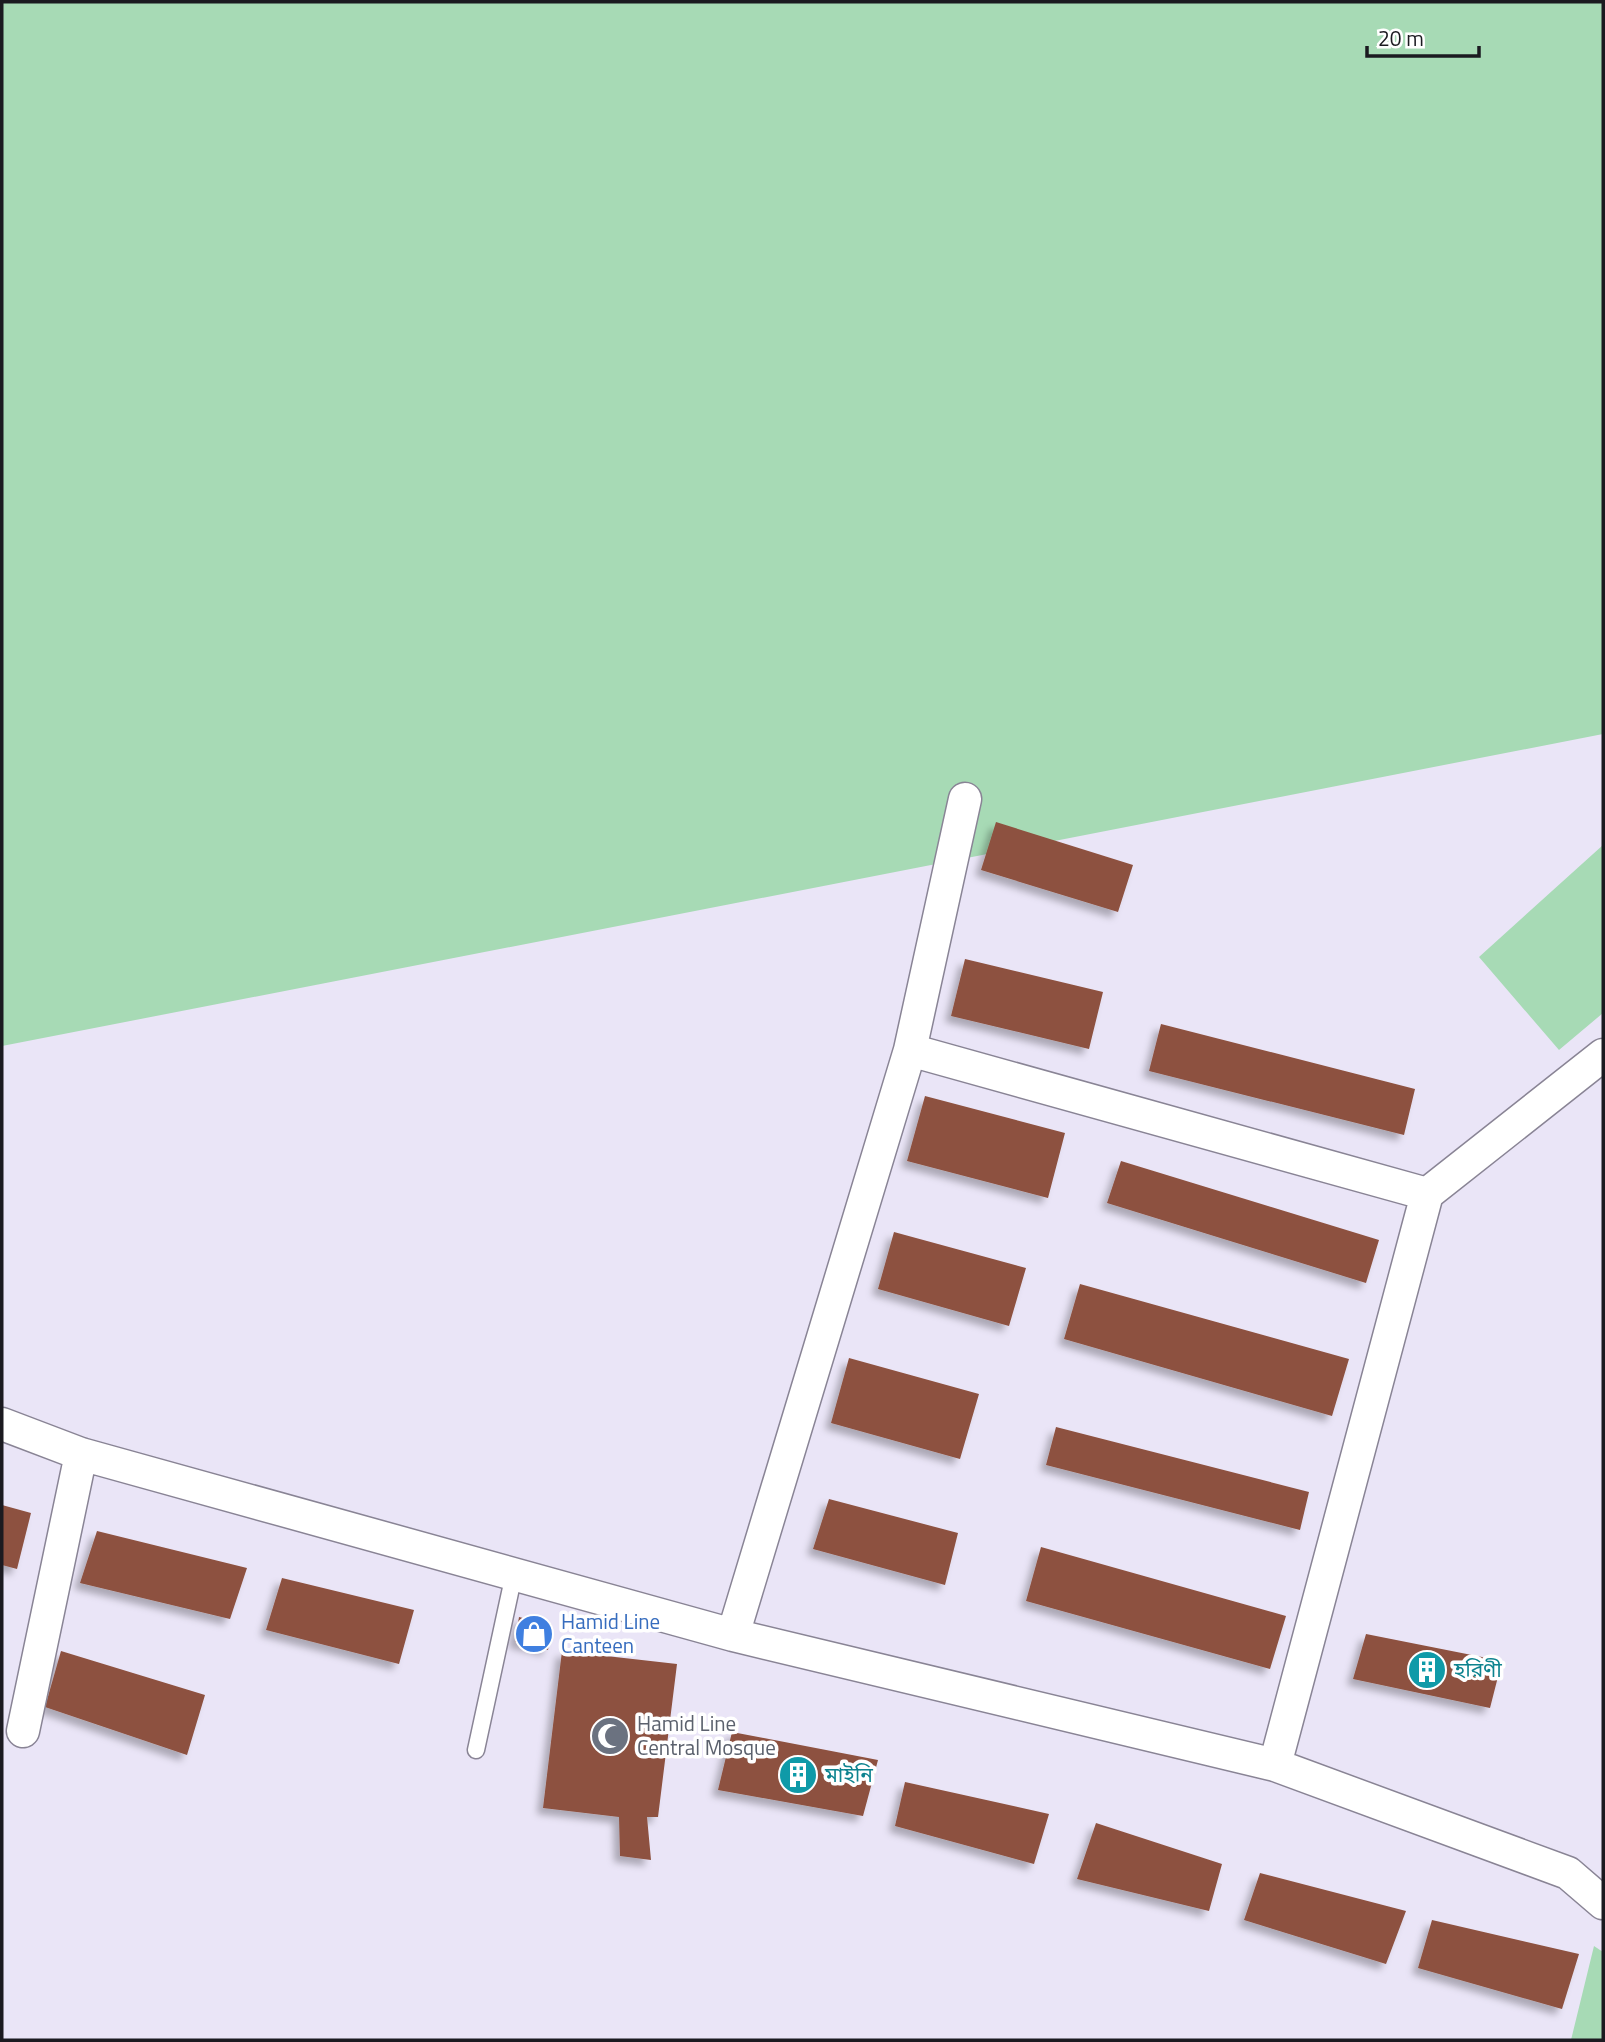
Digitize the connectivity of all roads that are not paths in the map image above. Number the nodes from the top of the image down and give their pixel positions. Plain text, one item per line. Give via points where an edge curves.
1 (965, 799) dead end
2 (910, 1050) junction
3 (1603, 1055) edge
4 (1427, 1194) junction
5 (2, 1424) edge
6 (81, 1454) junction
7 (514, 1574) junction
8 (733, 1635) junction
9 (23, 1731) dead end
10 (476, 1750) dead end
11 (1275, 1765) junction
12 (1603, 1903) edge

1 - 2 street
2 - 4 street
2 - 8 street
3 - 4 street
4 - 11 street
5 - 6 street
6 - 7 street
6 - 9 street
7 - 8 street
7 - 10 lane
8 - 11 street
11 - 12 street via 1568,1873

